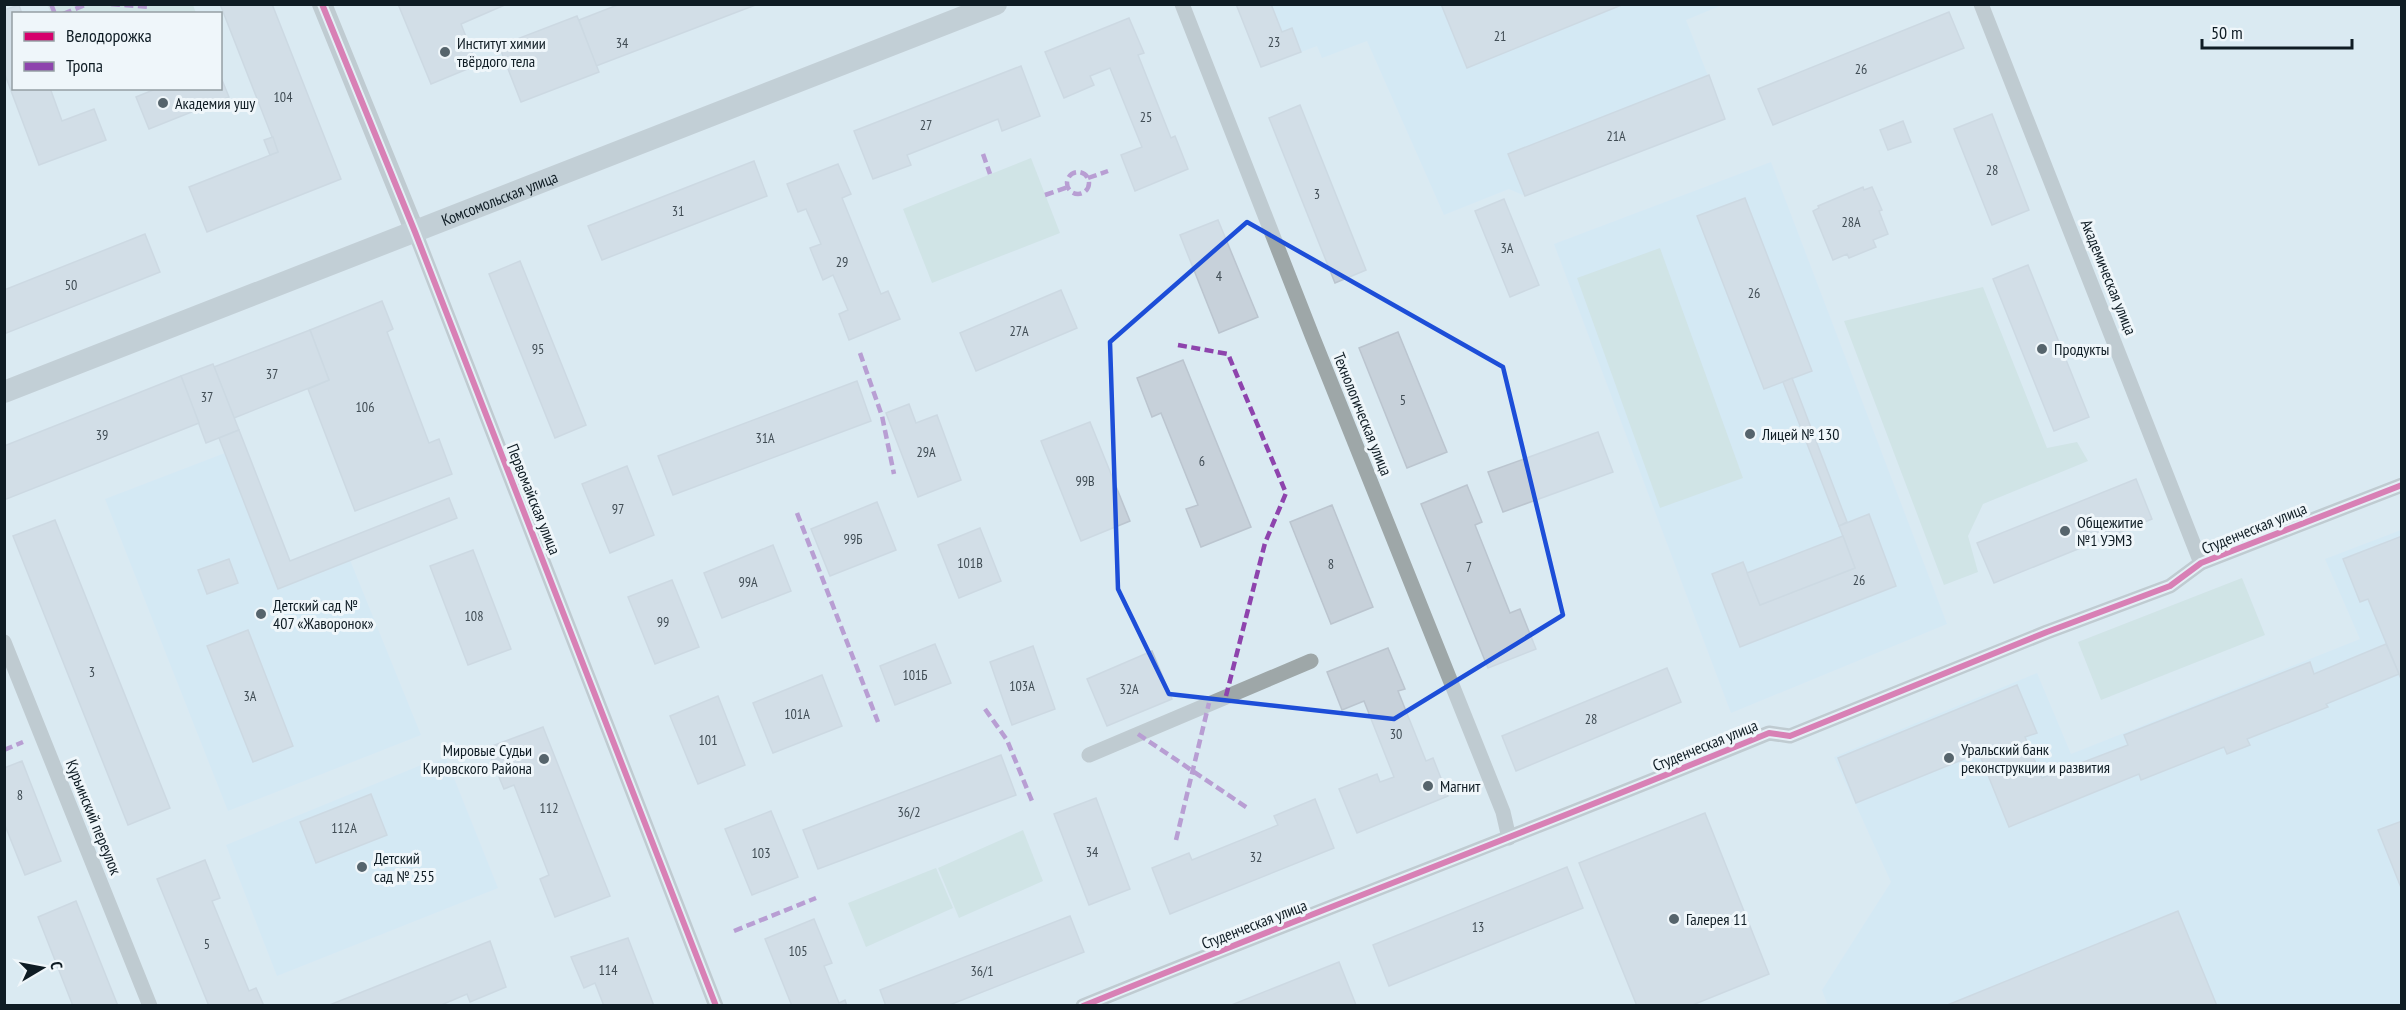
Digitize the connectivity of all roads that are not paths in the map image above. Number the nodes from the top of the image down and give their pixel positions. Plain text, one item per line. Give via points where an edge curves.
1 (322, 4) edge
2 (996, 4) edge
3 (1182, 4) edge
4 (1981, 4) edge
5 (415, 232) junction
6 (4, 392) edge
7 (2402, 485) edge
8 (2201, 563) junction
9 (4, 642) edge
10 (1311, 661) dead end
11 (1089, 755) dead end
12 (1509, 838) junction
13 (150, 1005) edge
14 (716, 1005) edge
15 (1083, 1005) edge

1 - 5 street, Первомайская улица
2 - 5 main road, Комсомольская улица
3 - 12 street, Технологическая улица via 1503,812
4 - 8 street, Академическая улица
5 - 6 main road, Комсомольская улица
5 - 14 street, Первомайская улица
7 - 8 street, Студенческая улица
8 - 12 street, Студенческая улица via 2170,586 1791,736 1769,733
9 - 13 street, Курьинский переулок
10 - 11 street
12 - 15 street, Студенческая улица

